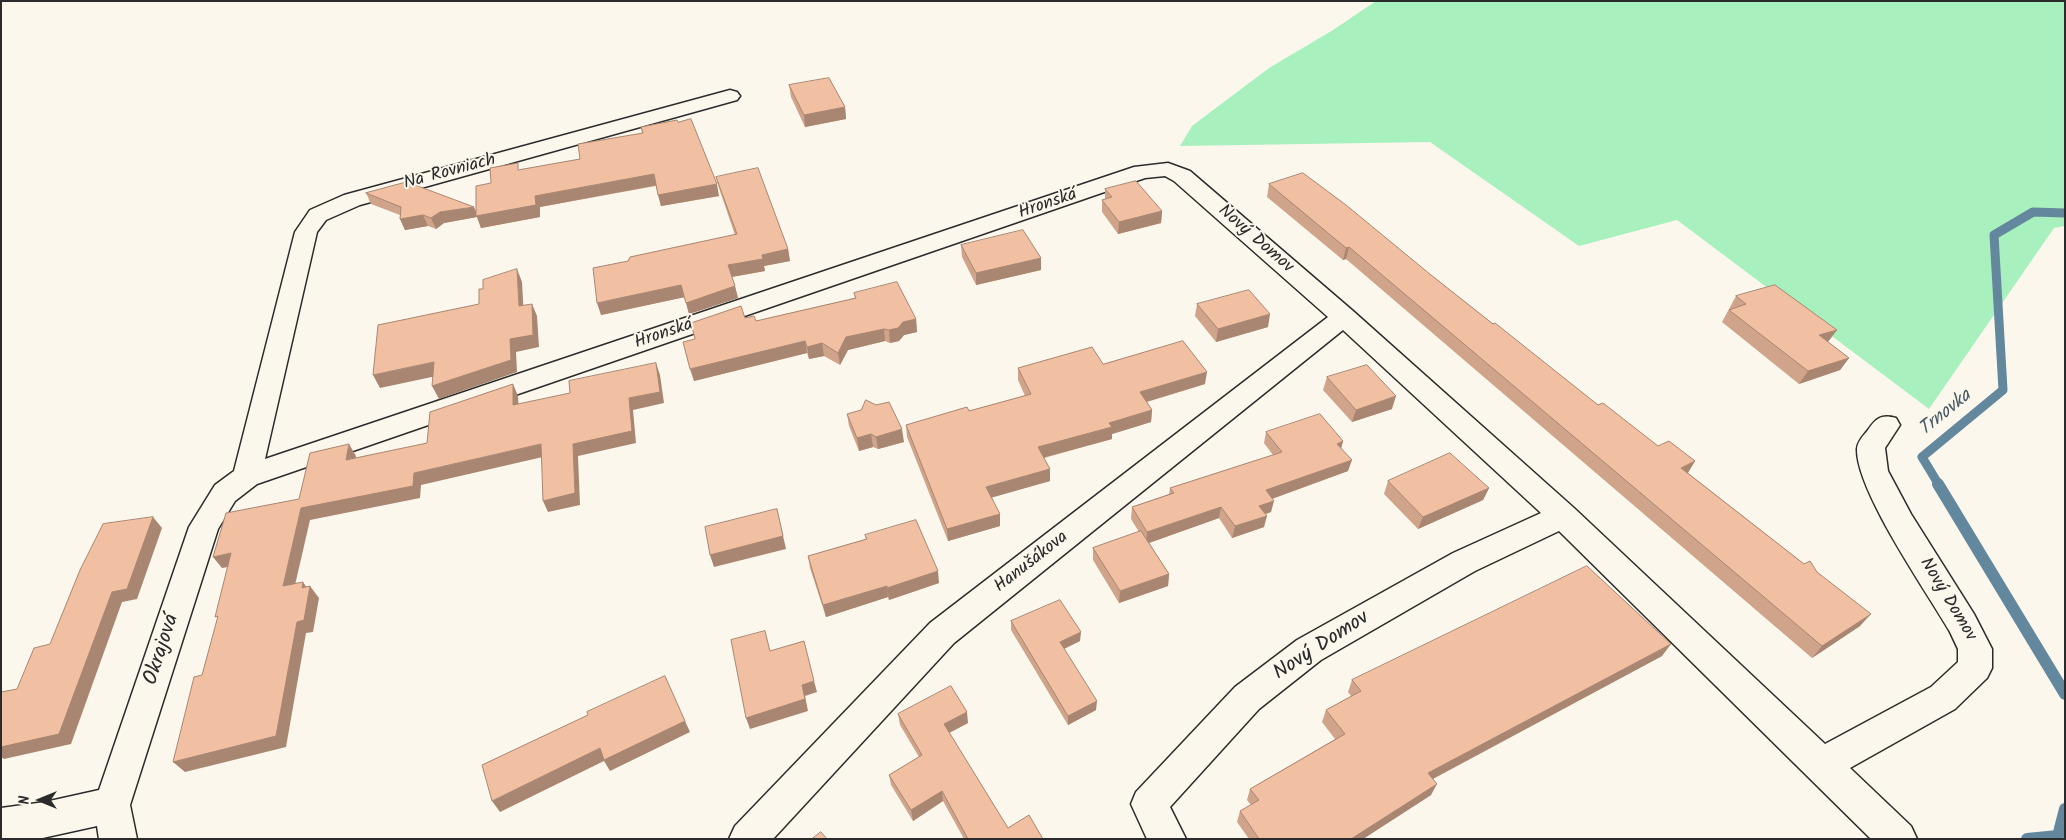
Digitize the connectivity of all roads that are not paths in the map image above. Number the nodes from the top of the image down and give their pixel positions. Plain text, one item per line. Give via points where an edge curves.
1 (730, 96) dead end
2 (1168, 169) joint
3 (1344, 317) junction
4 (1886, 425) dead end
5 (247, 476) junction
6 (1563, 516) junction
7 (1821, 765) junction
8 (115, 822) edge
9 (1, 826) edge
10 (1894, 834) edge
11 (748, 839) edge
12 (1167, 839) edge

1 - 5 street, Na Rovniach via 352,200 318,214 306,232
2 - 3 street, Nový Domov via 1182,176
2 - 5 street, Hronská via 1133,176
3 - 6 street, Nový Domov
3 - 11 street, Hanušákova via 942,634
4 - 7 street, Nový Domov via 1871,447 1874,471 1899,521 1963,624 1975,649 1974,668 1943,698
5 - 8 street, Okrajová via 225,493 204,527
6 - 7 street, Nový Domov
6 - 12 street, Nový Domov via 1464,562 1309,650 1247,698 1149,804
7 - 10 street, Nový Domov
8 - 9 street via 45,820

